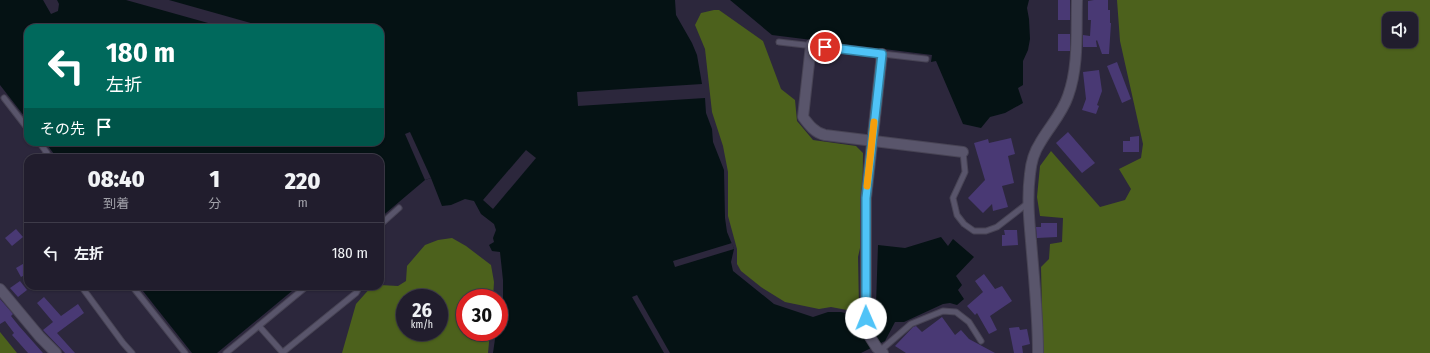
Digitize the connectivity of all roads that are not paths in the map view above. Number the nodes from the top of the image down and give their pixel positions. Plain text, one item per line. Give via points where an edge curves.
1 (1077, 0) edge
2 (779, 42) dead end
3 (811, 46) junction
4 (882, 54) junction
5 (926, 59) dead end
6 (4, 98) dead end
7 (24, 124) edge
8 (872, 140) junction
9 (42, 146) edge
10 (963, 152) joint
11 (45, 154) edge
12 (1028, 203) junction
13 (399, 208) dead end
14 (384, 221) edge
15 (0, 289) edge
16 (84, 290) edge
17 (135, 290) edge
18 (302, 290) edge
19 (358, 290) edge
20 (259, 326) junction
21 (981, 341) dead end
22 (880, 350) edge
23 (56, 353) edge
24 (132, 353) edge
25 (185, 353) edge
26 (226, 353) edge
27 (282, 353) edge
28 (1038, 353) edge

1 - 12 street via 1073,78 1060,114 1039,144 1033,158
2 - 3 lane
3 - 4 lane
3 - 8 street via 803,117 820,134
4 - 5 lane
4 - 8 street
6 - 7 lane
8 - 10 street
8 - 22 street via 866,198 866,306 870,337
9 - 11 lane via 47,152
10 - 12 lane via 965,172 953,198 957,215 974,231 986,231 997,227
12 - 28 street
13 - 14 lane
15 - 23 street
16 - 24 lane
17 - 25 lane
18 - 20 lane
19 - 27 lane
20 - 26 lane
20 - 27 lane
21 - 22 lane via 969,322 956,312 944,311 911,324

